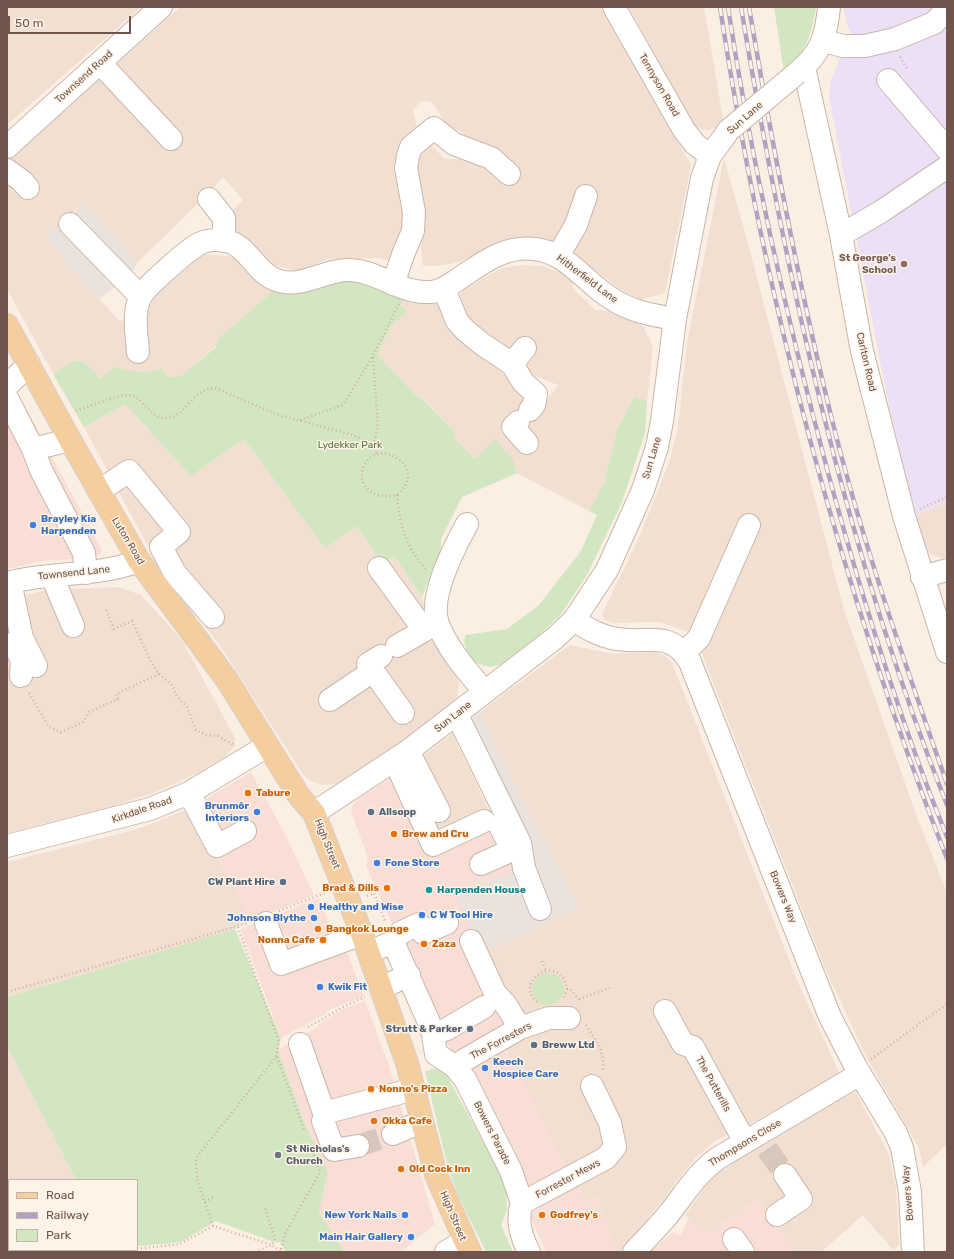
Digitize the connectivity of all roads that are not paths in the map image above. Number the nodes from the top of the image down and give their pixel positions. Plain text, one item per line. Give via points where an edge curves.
1 (161, 7) edge
2 (614, 7) edge
3 (830, 7) edge
4 (947, 9) edge
5 (824, 41) junction
6 (100, 63) junction
7 (801, 70) junction
8 (888, 80) dead end
9 (171, 139) dead end
10 (7, 147) edge
11 (947, 149) edge
12 (710, 156) junction
13 (947, 167) edge
14 (7, 170) edge
15 (509, 174) dead end
16 (28, 188) dead end
17 (586, 196) dead end
18 (209, 199) dead end
19 (70, 224) dead end
20 (841, 235) junction
21 (224, 241) junction
22 (558, 256) junction
23 (400, 286) junction
24 (444, 289) junction
25 (140, 296) junction
26 (674, 319) junction
27 (7, 325) edge
28 (138, 352) dead end
29 (29, 364) junction
30 (7, 386) edge
31 (7, 398) edge
32 (70, 440) junction
33 (527, 443) dead end
34 (33, 449) junction
35 (99, 491) junction
36 (467, 524) dead end
37 (749, 525) dead end
38 (139, 561) junction
39 (379, 568) dead end
40 (947, 570) edge
41 (86, 573) junction
42 (52, 576) junction
43 (922, 577) junction
44 (8, 582) edge
45 (213, 617) dead end
46 (7, 618) edge
47 (574, 620) junction
48 (73, 626) dead end
49 (431, 626) junction
50 (945, 639) edge
51 (684, 653) junction
52 (384, 658) junction
53 (485, 692) junction
54 (330, 700) dead end
55 (403, 713) dead end
56 (453, 718) junction
57 (259, 751) junction
58 (401, 756) junction
59 (189, 793) junction
60 (439, 811) dead end
61 (314, 813) junction
62 (484, 821) dead end
63 (245, 831) dead end
64 (7, 846) edge
65 (481, 864) dead end
66 (540, 909) dead end
67 (264, 919) road end
68 (447, 922) dead end
69 (471, 941) dead end
70 (393, 942) junction
71 (366, 944) junction
72 (409, 975) junction
73 (274, 977) dead end
74 (381, 988) junction
75 (484, 1007) dead end
76 (665, 1011) dead end
77 (563, 1012) road end
78 (520, 1028) junction
79 (296, 1038) road end
80 (435, 1044) junction
81 (408, 1063) junction
82 (454, 1066) junction
83 (858, 1072) junction
84 (599, 1082) road end
85 (414, 1089) junction
86 (421, 1122) junction
87 (314, 1126) road end
88 (393, 1134) tunnel mouth
89 (757, 1142) junction
90 (358, 1146) tunnel mouth
91 (785, 1175) tunnel mouth
92 (522, 1203) junction
93 (776, 1215) dead end
94 (460, 1248) edge
95 (907, 1251) edge
96 (529, 1252) edge
97 (634, 1252) edge

1 - 6 street, Townsend Road
2 - 12 street, Tennyson Road via 684,130 695,144
3 - 5 street, Sun Lane
4 - 5 street via 934,23 895,39 865,46 843,46
5 - 7 street, Sun Lane
6 - 9 street
6 - 10 street, Townsend Road
7 - 12 street, Sun Lane, bridge via 729,130
7 - 20 street, Carlton Road
8 - 11 street
12 - 26 street, Sun Lane via 702,178
13 - 20 street
14 - 16 street
15 - 23 street via 491,158 454,144 430,120 411,147 408,156 406,168 414,212 413,231 404,252
17 - 22 street via 576,225
18 - 21 street via 224,218
19 - 25 street
20 - 43 street, Carlton Road via 862,351
21 - 23 street, Hitherfield Lane via 236,245 263,272 279,281 302,281 335,271 350,270 361,271
21 - 25 street via 214,240 198,245
22 - 24 street, Hitherfield Lane via 535,249 509,250 496,254
22 - 26 street, Hitherfield Lane via 614,301 631,309
23 - 24 street, Hitherfield Lane via 431,292
24 - 33 street via 457,321 465,330 482,344 518,356 528,408 513,427
25 - 28 street via 136,318
26 - 47 street, Sun Lane via 662,421 657,447 643,490 607,570
27 - 29 main road, Luton Road
29 - 30 street
29 - 32 main road, Luton Road
31 - 34 street
32 - 34 street
32 - 35 main road, Luton Road
34 - 41 street via 41,470 84,553
35 - 38 main road, Luton Road
35 - 45 street via 129,471 179,532 161,547 175,573
36 - 49 street via 440,583
37 - 51 street via 699,638
38 - 41 street, Townsend Lane via 124,567
38 - 57 main road, Luton Road via 227,680
39 - 49 street
40 - 43 street
41 - 42 street, Townsend Lane
42 - 44 street, Townsend Lane
42 - 48 street
43 - 50 street, Carlton Road
44 - 46 street via 28,671 11,637
47 - 51 street, Bowers Way via 595,634 614,639 662,640
47 - 53 street, Sun Lane via 555,638
49 - 52 street
49 - 53 street
51 - 83 street, Bowers Way via 690,662 830,1017
52 - 54 street
52 - 55 street
53 - 56 street, Sun Lane
56 - 58 street, Sun Lane
56 - 65 street via 508,842 508,852
56 - 66 street via 520,843 524,868
57 - 59 street, Kirkdale Road
57 - 61 main road, High Street
58 - 60 street
58 - 61 street, Sun Lane
58 - 62 street via 433,845
59 - 63 street via 217,846
59 - 64 street, Kirkdale Road via 150,809
61 - 71 main road, High Street
67 - 71 street via 281,964
68 - 70 street via 423,933 419,924 400,933
69 - 78 street via 495,993
70 - 71 street
70 - 72 street
71 - 73 street
71 - 74 main road, High Street
72 - 74 street
72 - 80 street
74 - 81 main road, High Street
75 - 80 street via 447,1029
76 - 89 street, The Putterills via 683,1044 693,1047
77 - 78 street, The Forresters
78 - 82 street, The Forresters
79 - 85 street via 324,1113
80 - 81 street
80 - 82 street
81 - 85 main road, High Street
82 - 92 street, Bowers Parade via 465,1079 511,1171
83 - 89 street, Thompsons Close
83 - 95 street, Bowers Way via 902,1148 910,1192
84 - 92 street, Forrester Mews via 615,1147 606,1158
85 - 86 main road, High Street
86 - 88 street
86 - 94 main road, High Street
87 - 90 street via 334,1150
89 - 97 street, Thompsons Close via 706,1167
91 - 93 street via 801,1199
92 - 96 street via 519,1220 523,1241

